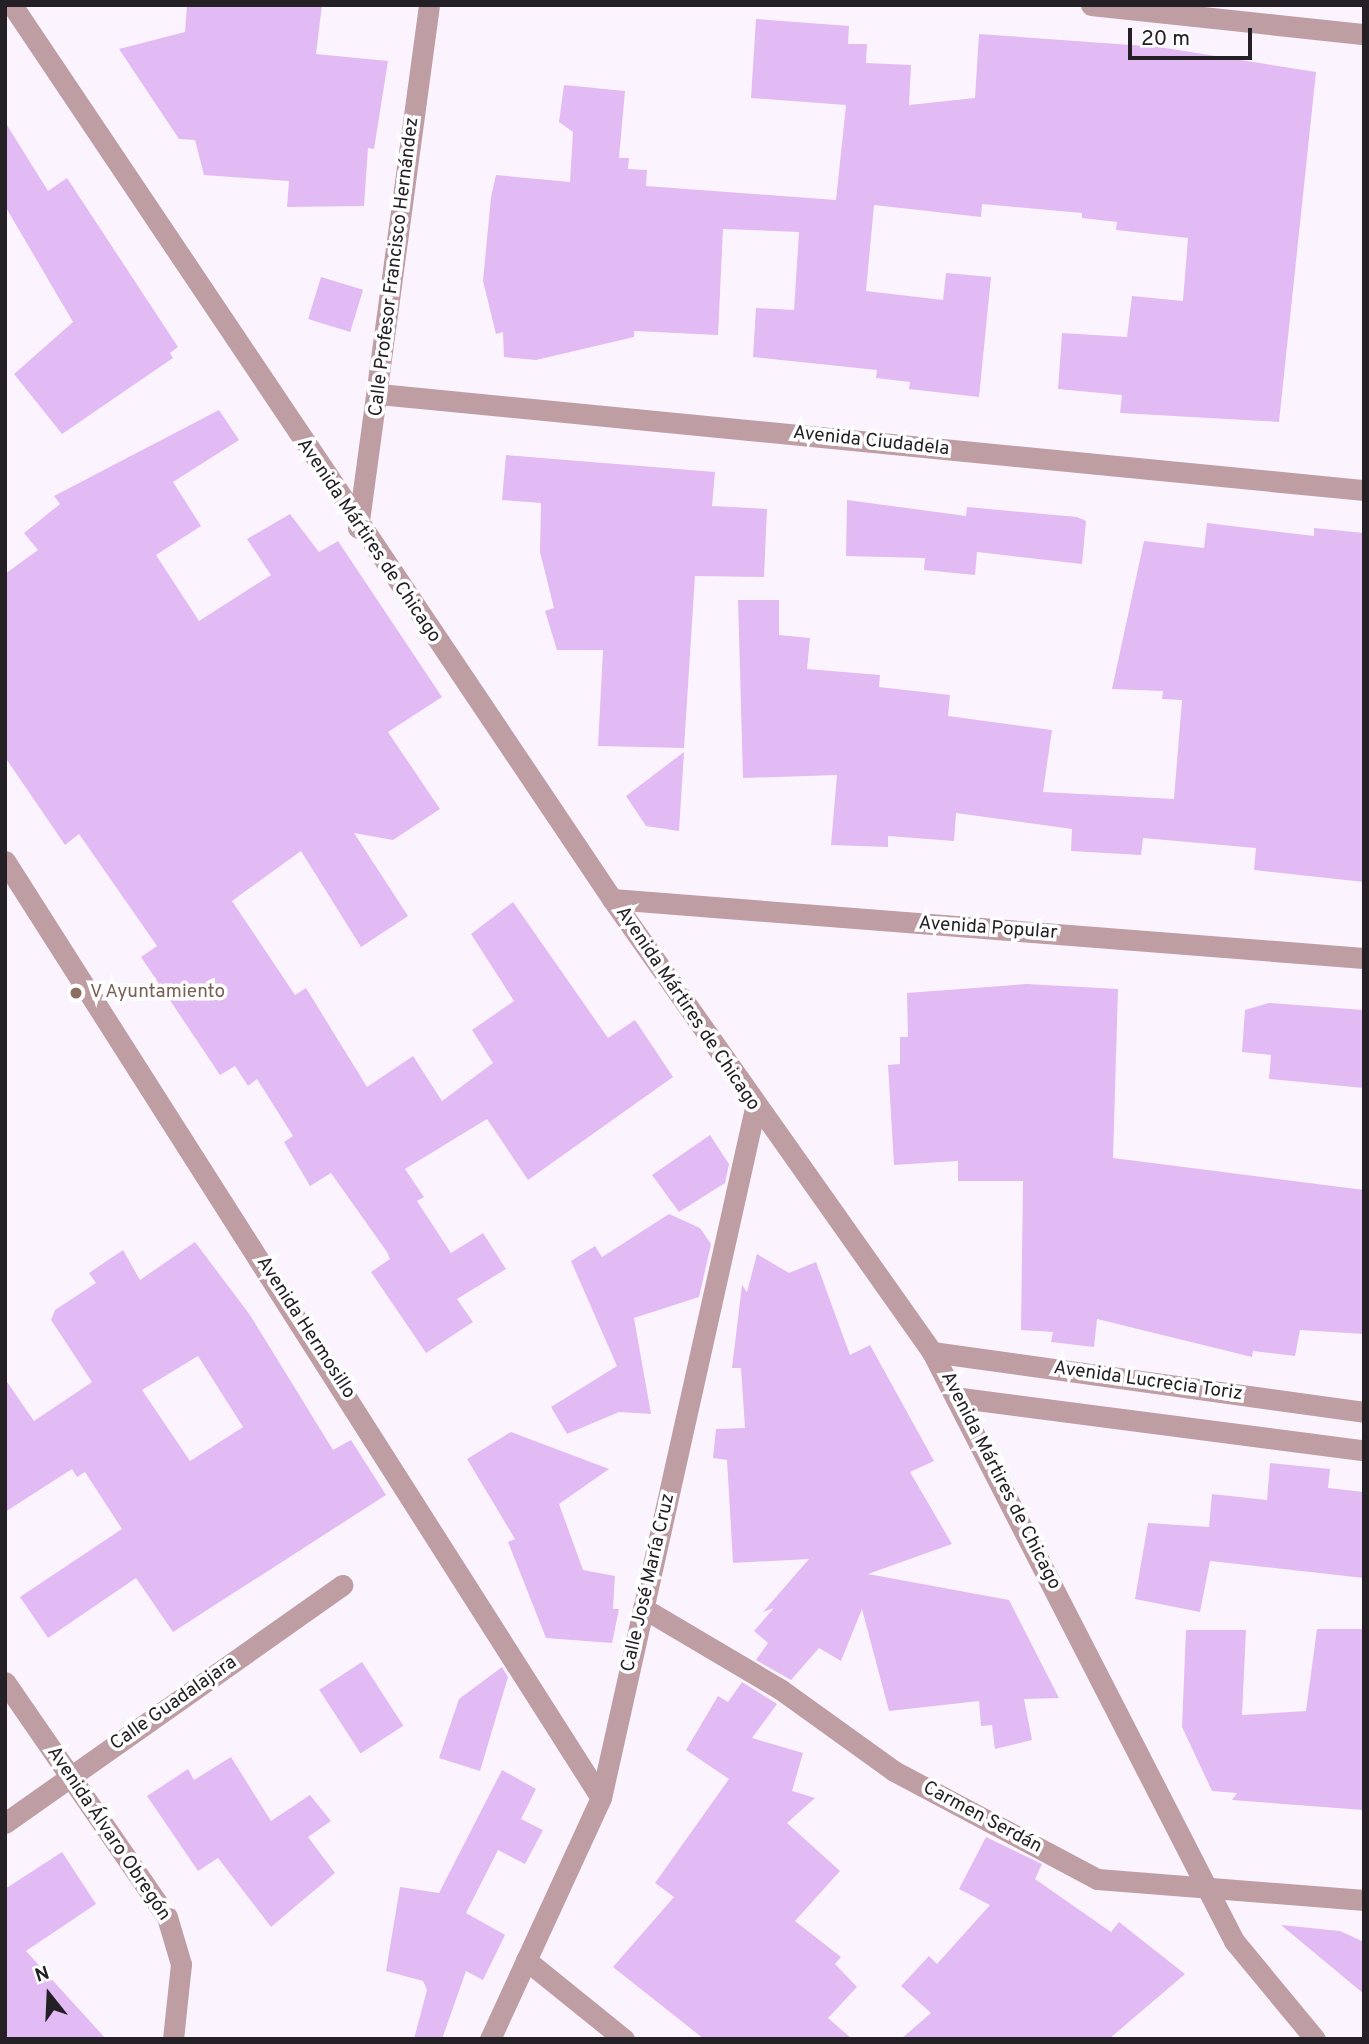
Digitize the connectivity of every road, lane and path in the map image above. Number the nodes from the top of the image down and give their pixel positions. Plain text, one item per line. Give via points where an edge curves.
1 (12, 5) edge
2 (429, 5) edge
3 (1091, 5) edge
4 (1364, 34) edge
5 (379, 394) junction
6 (1364, 490) edge
7 (358, 528) junction
8 (5, 861) edge
9 (612, 899) junction
10 (1364, 958) edge
11 (754, 1108) junction
12 (932, 1352) junction
13 (961, 1398) junction
14 (1364, 1412) edge
15 (1364, 1450) edge
16 (342, 1585) dead end
17 (643, 1608) junction
18 (5, 1682) edge
19 (70, 1778) junction
20 (601, 1798) junction
21 (5, 1823) edge
22 (1203, 1885) junction
23 (1364, 1900) edge
24 (526, 1960) junction
25 (173, 2039) edge
26 (490, 2039) edge
27 (624, 2039) edge
28 (1315, 2039) edge

1 - 7 street, Avenida Mártires de Chicago
2 - 5 street, Calle Profesor Francisco Hernández
3 - 4 street
5 - 6 street, Avenida Ciudadela
5 - 7 street, Calle Profesor Francisco Hernández
7 - 9 street, Avenida Mártires de Chicago
8 - 20 street, Avenida Hermosillo
9 - 10 street, Avenida Popular
9 - 11 street, Avenida Mártires de Chicago
11 - 12 street, Avenida Mártires de Chicago
11 - 17 street, Calle José María Cruz
12 - 13 street, Avenida Mártires de Chicago
12 - 14 street, Avenida Lucrecia Toriz
13 - 15 street, Avenida Lucrecia Toriz
13 - 22 street, Avenida Mártires de Chicago
16 - 19 street, Calle Guadalajara
17 - 20 street, Calle José María Cruz
17 - 22 street, Carmen Serdán via 780,1689 894,1771 1097,1879
18 - 19 street, Avenida Álvaro Obregón
19 - 21 street, Calle Guadalajara
19 - 25 street, Avenida Álvaro Obregón via 167,1917 181,1964
20 - 24 street, Calle José María Cruz
22 - 23 street, Carmen Serdán
22 - 28 street, Avenida Mártires de Chicago via 1272,1993
24 - 26 street, Calle José María Cruz
24 - 27 street

